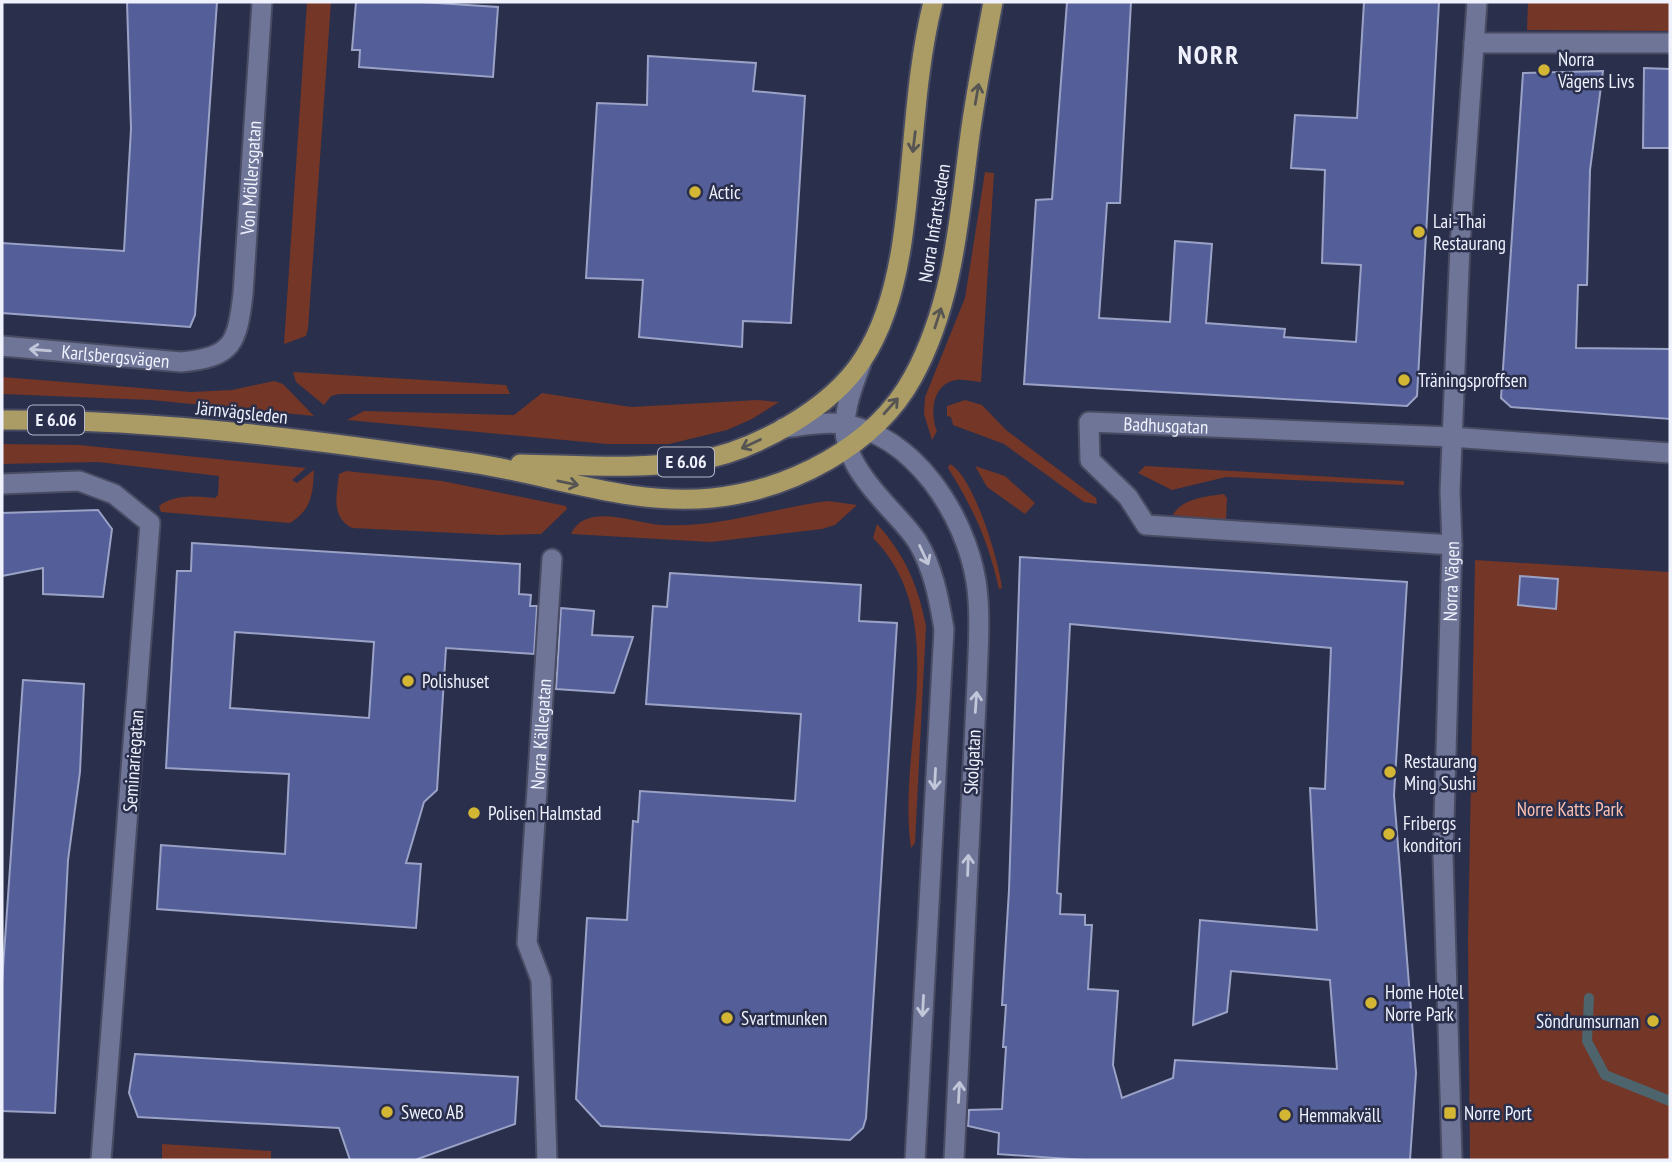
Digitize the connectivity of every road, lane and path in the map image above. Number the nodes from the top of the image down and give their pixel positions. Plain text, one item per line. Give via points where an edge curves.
1 (262, 2) edge
2 (933, 2) edge
3 (993, 2) edge
4 (1477, 2) edge
5 (1474, 43) junction
6 (1670, 43) edge
7 (2, 346) edge
8 (228, 349) joint
9 (863, 360) junction
10 (2, 420) edge
11 (843, 424) junction
12 (783, 428) junction
13 (868, 431) junction
14 (1451, 437) junction
15 (846, 449) junction
16 (1670, 453) edge
17 (477, 464) junction
18 (2, 484) edge
19 (1452, 545) junction
20 (552, 559) dead end
21 (101, 1160) edge
22 (547, 1160) edge
23 (915, 1160) edge
24 (954, 1160) edge
25 (1452, 1160) edge

1 - 8 street, Von Möllersgatan via 243,295 239,327
2 -> 9 highway, Norra Infartsleden / E 6.06 via 900,251 883,318
13 -> 3 highway, Norra Infartsleden / E 6.06 via 912,380 938,320 953,268
4 - 5 street, Norra Vägen
5 - 6 street
5 - 14 street, Norra Vägen
8 -> 7 street, Karlsbergsvägen via 208,359 181,362
9 - 11 street, Skolgatan
9 - 12 highway, Järnvägsleden / E 6.06 via 832,392
10 - 17 highway, Järnvägsleden / E 6.06 via 110,422
11 - 12 street, Skolgatan
11 - 13 street, Skolgatan
11 - 15 street, Skolgatan
12 -> 17 highway, Järnvägsleden / E 6.06 via 738,449 696,461
13 - 15 highway, Järnvägsleden / E 6.06
24 -> 13 street, Skolgatan via 977,682 976,584 962,536 940,493 898,449
14 - 16 street, Badhusgatan
14 - 19 street, Norra Vägen
14 - 19 street, Badhusgatan via 1089,422 1090,460 1128,497 1146,525
17 -> 15 highway, Järnvägsleden / E 6.06 via 631,496 680,500 717,498 788,479
15 -> 23 street, Skolgatan via 858,472 918,542 931,570 943,629
18 - 21 street, Seminariegatan via 79,481 114,494 150,523
19 - 25 street, Norra Vägen via 1443,856
20 - 22 street, Norra Källegatan via 527,943 541,980

